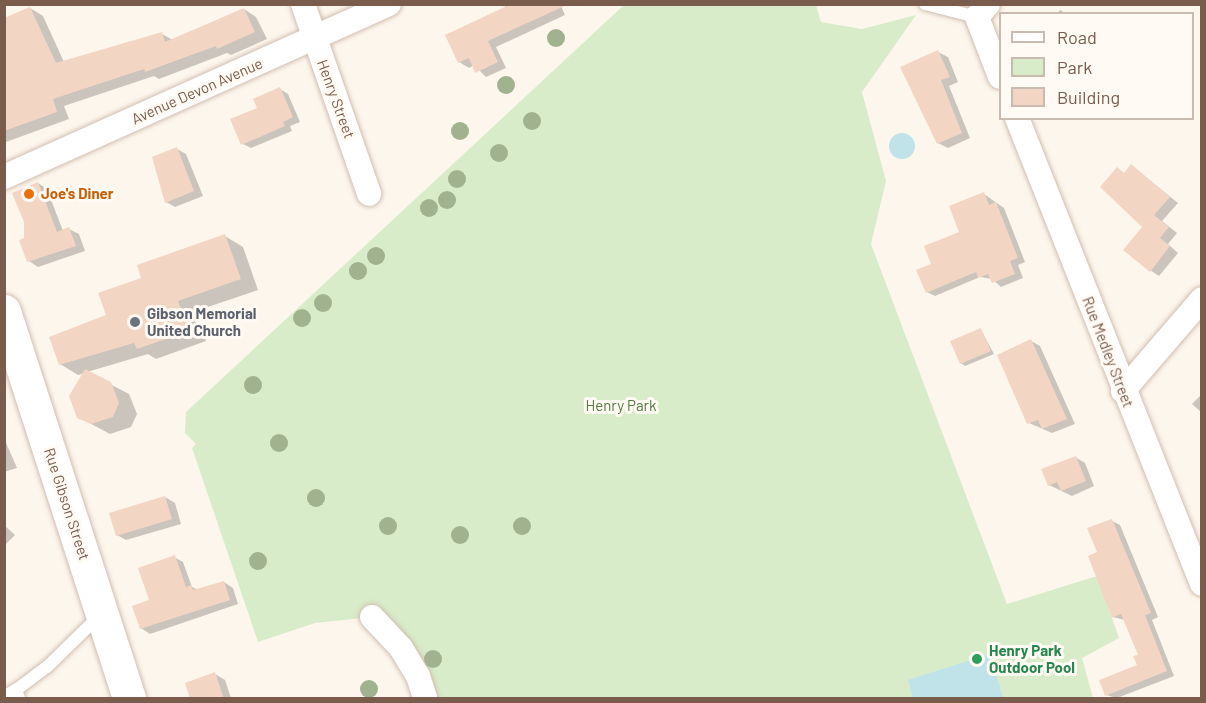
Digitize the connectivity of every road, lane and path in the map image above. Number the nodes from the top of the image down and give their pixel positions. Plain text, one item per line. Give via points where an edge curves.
1 (303, 4) edge
2 (389, 4) edge
3 (925, 4) edge
4 (982, 11) edge
5 (314, 38) junction
6 (999, 73) edge
7 (1018, 120) edge
8 (4, 177) edge
9 (369, 194) dead end
10 (1202, 299) edge
11 (4, 311) edge
12 (1123, 391) junction
13 (1202, 584) edge
14 (102, 613) junction
15 (372, 617) dead end
16 (12, 696) edge
17 (129, 699) edge
18 (425, 699) edge

1 - 5 street, Henry Street
2 - 5 street, Avenue Devon Avenue
3 - 4 lane
4 - 6 street
5 - 8 street, Avenue Devon Avenue
5 - 9 street, Henry Street
7 - 12 street, Rue Medley Street
10 - 12 street
11 - 14 main road, Rue Gibson Street
12 - 13 street, Rue Medley Street
14 - 16 lane
14 - 17 main road, Rue Gibson Street
15 - 18 street via 401,648

